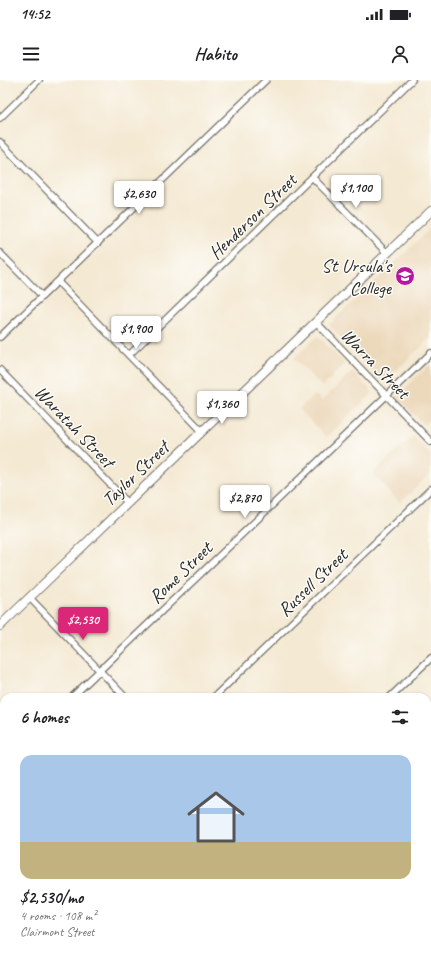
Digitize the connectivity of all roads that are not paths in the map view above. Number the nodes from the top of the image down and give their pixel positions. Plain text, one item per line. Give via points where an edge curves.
1 (39, 80) edge
2 (266, 80) edge
3 (412, 80) edge
4 (0, 118) edge
5 (0, 142) edge
6 (313, 178) junction
7 (431, 211) edge
8 (98, 242) junction
9 (0, 253) edge
10 (387, 253) junction
11 (58, 282) junction
12 (42, 296) junction
13 (316, 322) junction
14 (0, 337) edge
15 (431, 353) edge
16 (129, 355) junction
17 (0, 370) edge
18 (386, 395) junction
19 (202, 431) junction
20 (431, 442) edge
21 (431, 489) edge
22 (128, 502) junction
23 (29, 597) junction
24 (0, 626) edge
25 (431, 658) edge
26 (99, 670) junction
27 (76, 693) edge
28 (121, 693) edge
29 (218, 693) edge
30 (394, 693) edge

1 - 4 street
2 - 8 street
3 - 6 street, Henderson Street
5 - 8 street
6 - 10 street
6 - 16 street, Henderson Street
7 - 10 street, Taylor Street
8 - 11 street
9 - 12 street
10 - 13 street, Taylor Street
11 - 12 street
11 - 16 street
12 - 14 street
13 - 18 street, Warra Street
13 - 19 street, Taylor Street
15 - 18 street, Rome Street
16 - 19 street
17 - 22 street, Waratah Street
18 - 20 street, Warra Street
18 - 26 street, Rome Street
19 - 22 street, Taylor Street
21 - 29 street, Russell Street
22 - 23 street, Taylor Street
23 - 24 street, Taylor Street
23 - 26 street
25 - 30 street
26 - 27 street, Rome Street
26 - 28 street

